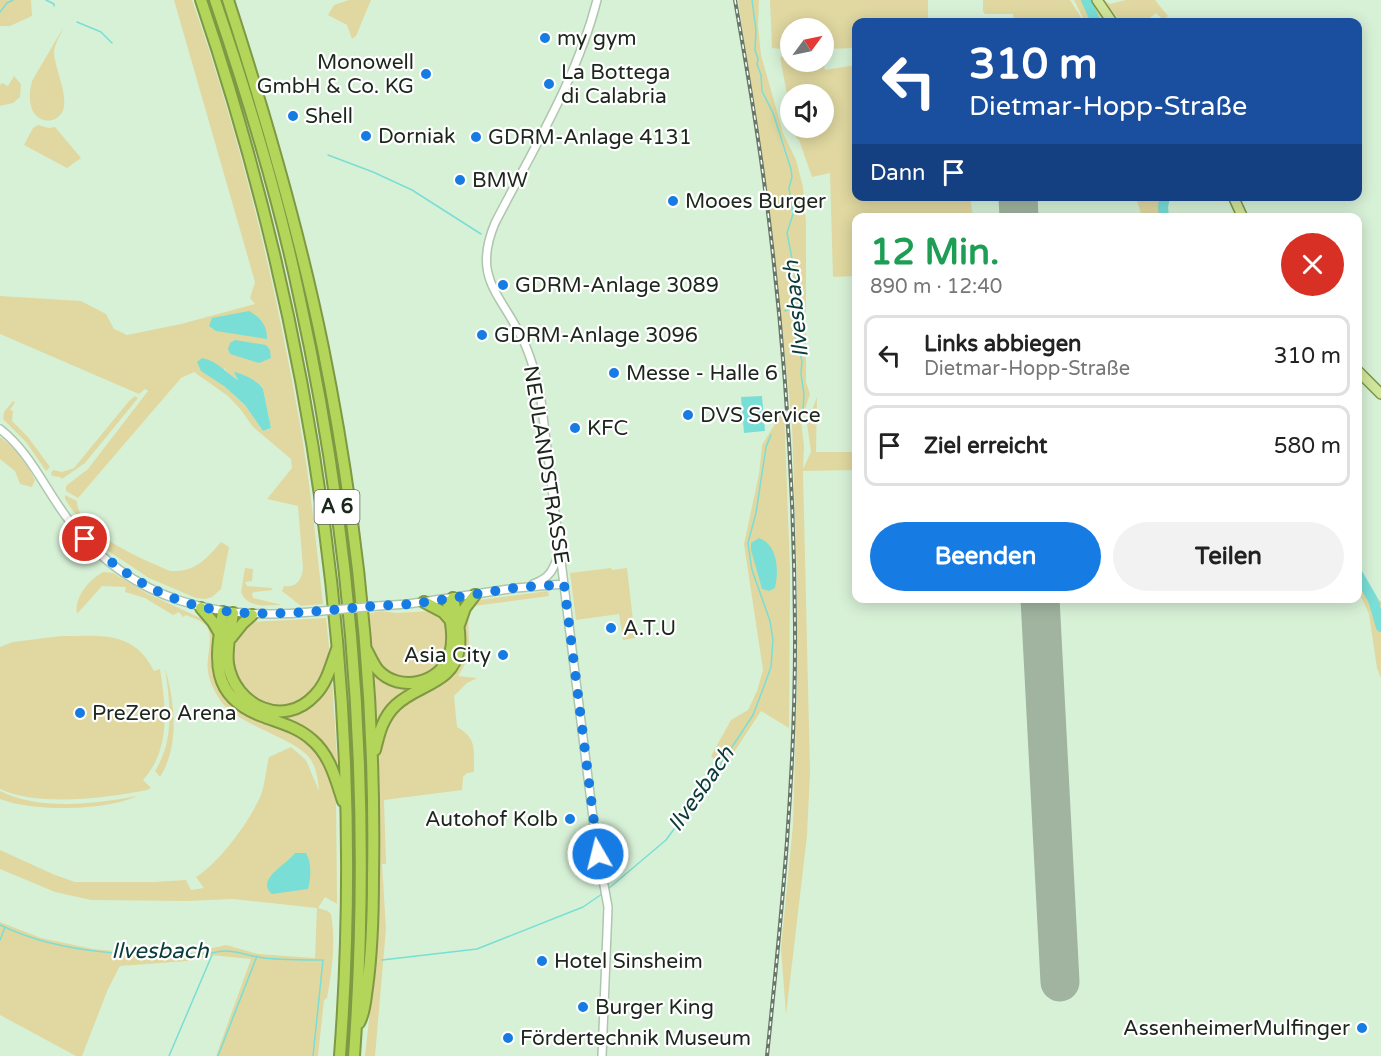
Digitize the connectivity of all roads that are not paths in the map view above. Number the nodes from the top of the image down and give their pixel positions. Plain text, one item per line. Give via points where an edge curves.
1 (199, 0) edge
2 (215, 0) edge
3 (228, 0) edge
4 (597, 0) edge
5 (1097, 0) edge
6 (1109, 18) edge
7 (292, 193) dead end
8 (309, 287) junction
9 (1362, 374) edge
10 (1381, 394) edge
11 (0, 429) edge
12 (560, 550) junction
13 (564, 584) junction
14 (516, 588) junction
15 (475, 595) junction
16 (450, 598) junction
17 (424, 602) junction
18 (201, 608) junction
19 (228, 612) junction
20 (252, 615) junction
21 (454, 624) junction
22 (224, 637) junction
23 (339, 643) junction
24 (364, 646) junction
25 (372, 768) junction
26 (347, 812) junction
27 (356, 1028) junction
28 (340, 1054) edge
29 (354, 1055) edge
30 (602, 1056) edge

1 - 23 highway, A 6 via 245,140 289,314 314,447
2 - 27 highway, A 6 via 261,144 299,292 337,509 350,618 360,802 361,918
3 - 8 highway via 270,136
4 - 12 street, NEULANDSTRASSE via 574,64 488,238 486,254 493,289 522,338 535,372
5 - 6 main road
7 - 8 highway via 307,256
8 - 24 highway via 343,465
9 - 10 main road
11 - 18 street via 27,456 71,523 103,557 149,587
12 - 13 street, NEULANDSTRASSE
12 - 14 street via 554,570 546,579
13 - 14 street
13 - 30 street, NEULANDSTRASSE via 608,907
14 - 15 street
15 - 16 street
15 - 21 highway
16 - 17 street
16 - 21 highway
17 - 20 street, bridge
17 - 21 highway via 443,612
18 - 19 street
18 - 22 highway
19 - 20 street
19 - 22 highway
20 - 22 highway
21 - 24 highway via 448,658 435,675 418,682 407,684 388,678 377,669
21 - 25 highway via 457,656 449,672 404,698 389,713 380,730
22 - 23 highway via 236,686 253,704 277,711 300,706 315,696 326,680
22 - 26 highway via 217,663 224,686 249,711 300,731 319,747 333,771
23 - 26 highway, A 6
24 - 25 highway
25 - 27 highway via 372,935 364,1014
26 - 28 highway, A 6 via 347,917
27 - 29 highway, A 6

